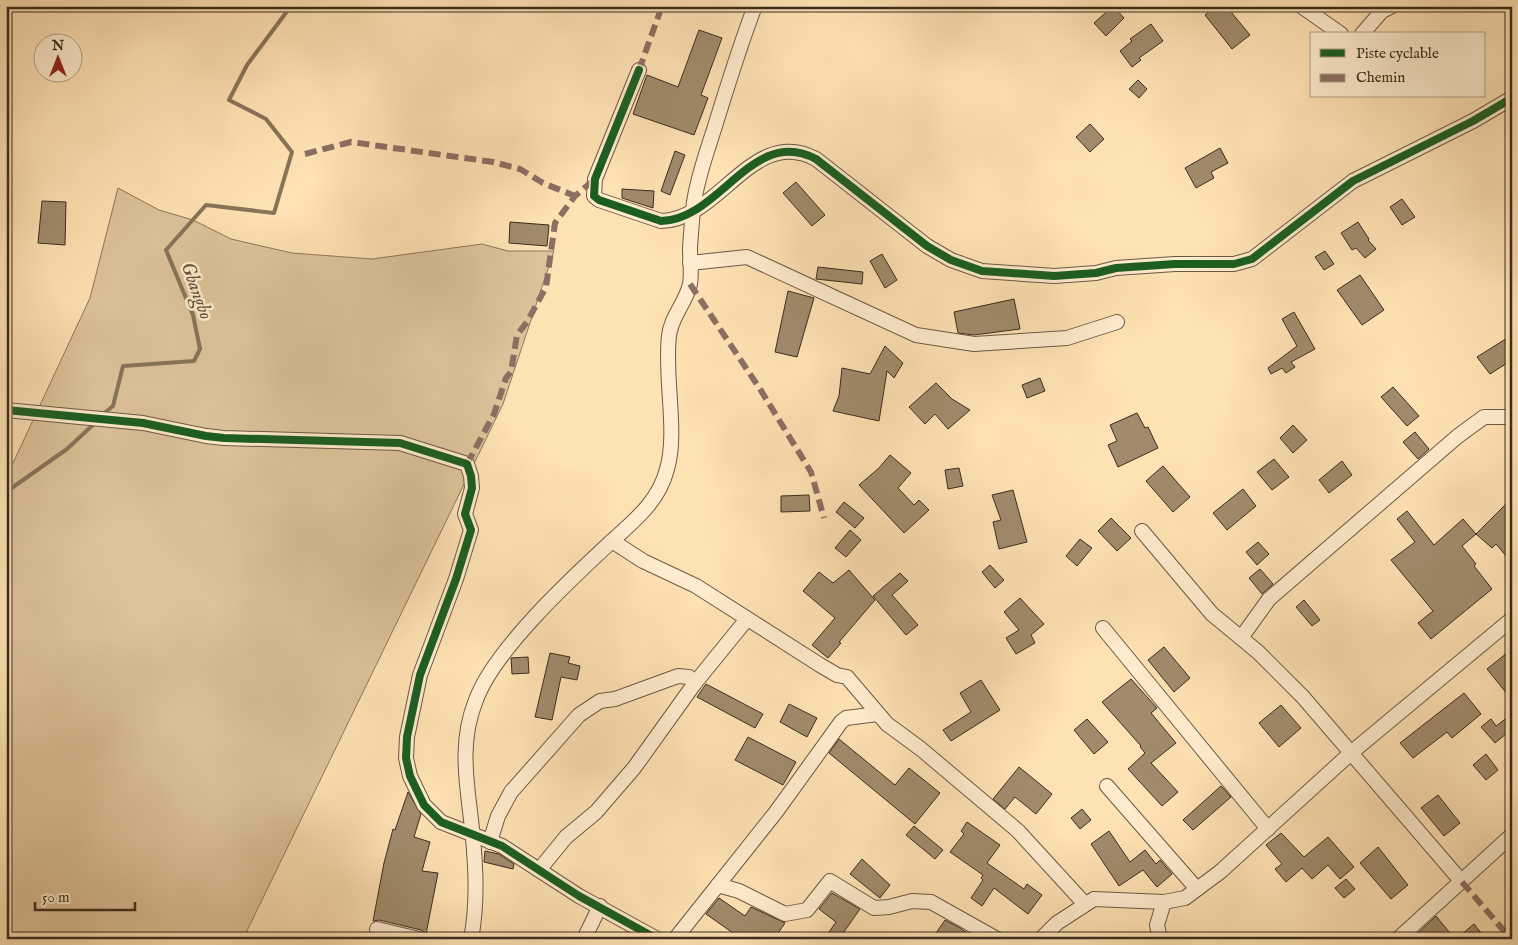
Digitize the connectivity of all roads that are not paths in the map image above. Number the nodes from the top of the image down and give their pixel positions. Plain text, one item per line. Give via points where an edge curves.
1 (755, 6) edge
2 (1301, 6) edge
3 (1392, 6) edge
4 (1338, 32) edge
5 (1364, 32) edge
6 (639, 70) dead end
7 (1512, 98) edge
8 (693, 211) junction
9 (690, 263) junction
10 (1117, 322) dead end
11 (6, 410) edge
12 (1512, 417) edge
13 (1142, 531) dead end
14 (612, 541) junction
15 (746, 618) junction
16 (1512, 619) edge
17 (1103, 628) dead end
18 (1241, 638) junction
19 (695, 683) junction
20 (878, 714) junction
21 (1352, 752) junction
22 (1107, 786) dead end
23 (1268, 829) junction
24 (472, 834) junction
25 (1512, 835) edge
26 (490, 842) junction
27 (539, 870) junction
28 (1462, 882) junction
29 (718, 885) junction
30 (1197, 889) junction
31 (1164, 902) junction
32 (1084, 903) junction
33 (600, 906) junction
34 (376, 928) dead end
35 (419, 939) edge
36 (471, 939) edge
37 (584, 939) edge
38 (657, 939) edge
39 (675, 939) edge
40 (997, 939) edge
41 (1041, 939) edge
42 (1160, 939) edge
43 (1398, 939) edge

1 - 8 street via 707,152
2 - 4 street
3 - 5 street via 1382,11
6 - 8 street via 595,178 594,196 661,221 672,221
7 - 8 street via 1353,181 1257,256 1234,264 1116,268 1054,276 982,271 951,260 928,246 816,159 788,151 763,156
8 - 9 street
9 - 10 street via 747,257 916,335 974,344 1067,338
9 - 14 street via 690,284 669,333 667,470 645,511
11 - 24 street via 143,423 224,438 400,443 467,464 472,488 465,514 470,530 456,579 420,675 410,718 406,758 410,776 432,815 449,826
12 - 18 street via 1484,417 1458,436 1269,599
13 - 18 street via 1212,614
14 - 15 street via 643,561 696,586
14 - 24 street via 519,636 488,676 476,698 465,741 464,761
15 - 19 street
15 - 20 street via 820,665 847,677
16 - 21 street
17 - 23 street
18 - 21 street via 1271,664
19 - 26 street via 689,676 678,676 615,699 600,701 579,715 511,792 498,816
19 - 27 street via 634,768 596,812 566,837
20 - 29 street via 846,718 840,722 776,812
20 - 32 street via 1018,831
21 - 23 street
21 - 28 street
22 - 30 street
23 - 30 street
24 - 26 street
24 - 36 street via 475,903
25 - 28 street
26 - 27 street
27 - 33 street
28 - 43 street
29 - 39 street
29 - 40 street via 739,891 786,914 807,910 827,882 833,881 874,908 912,900 931,902
30 - 31 street via 1185,898
31 - 32 street via 1100,898
31 - 42 street via 1158,924
32 - 41 street
33 - 37 street
33 - 38 street
34 - 35 street

